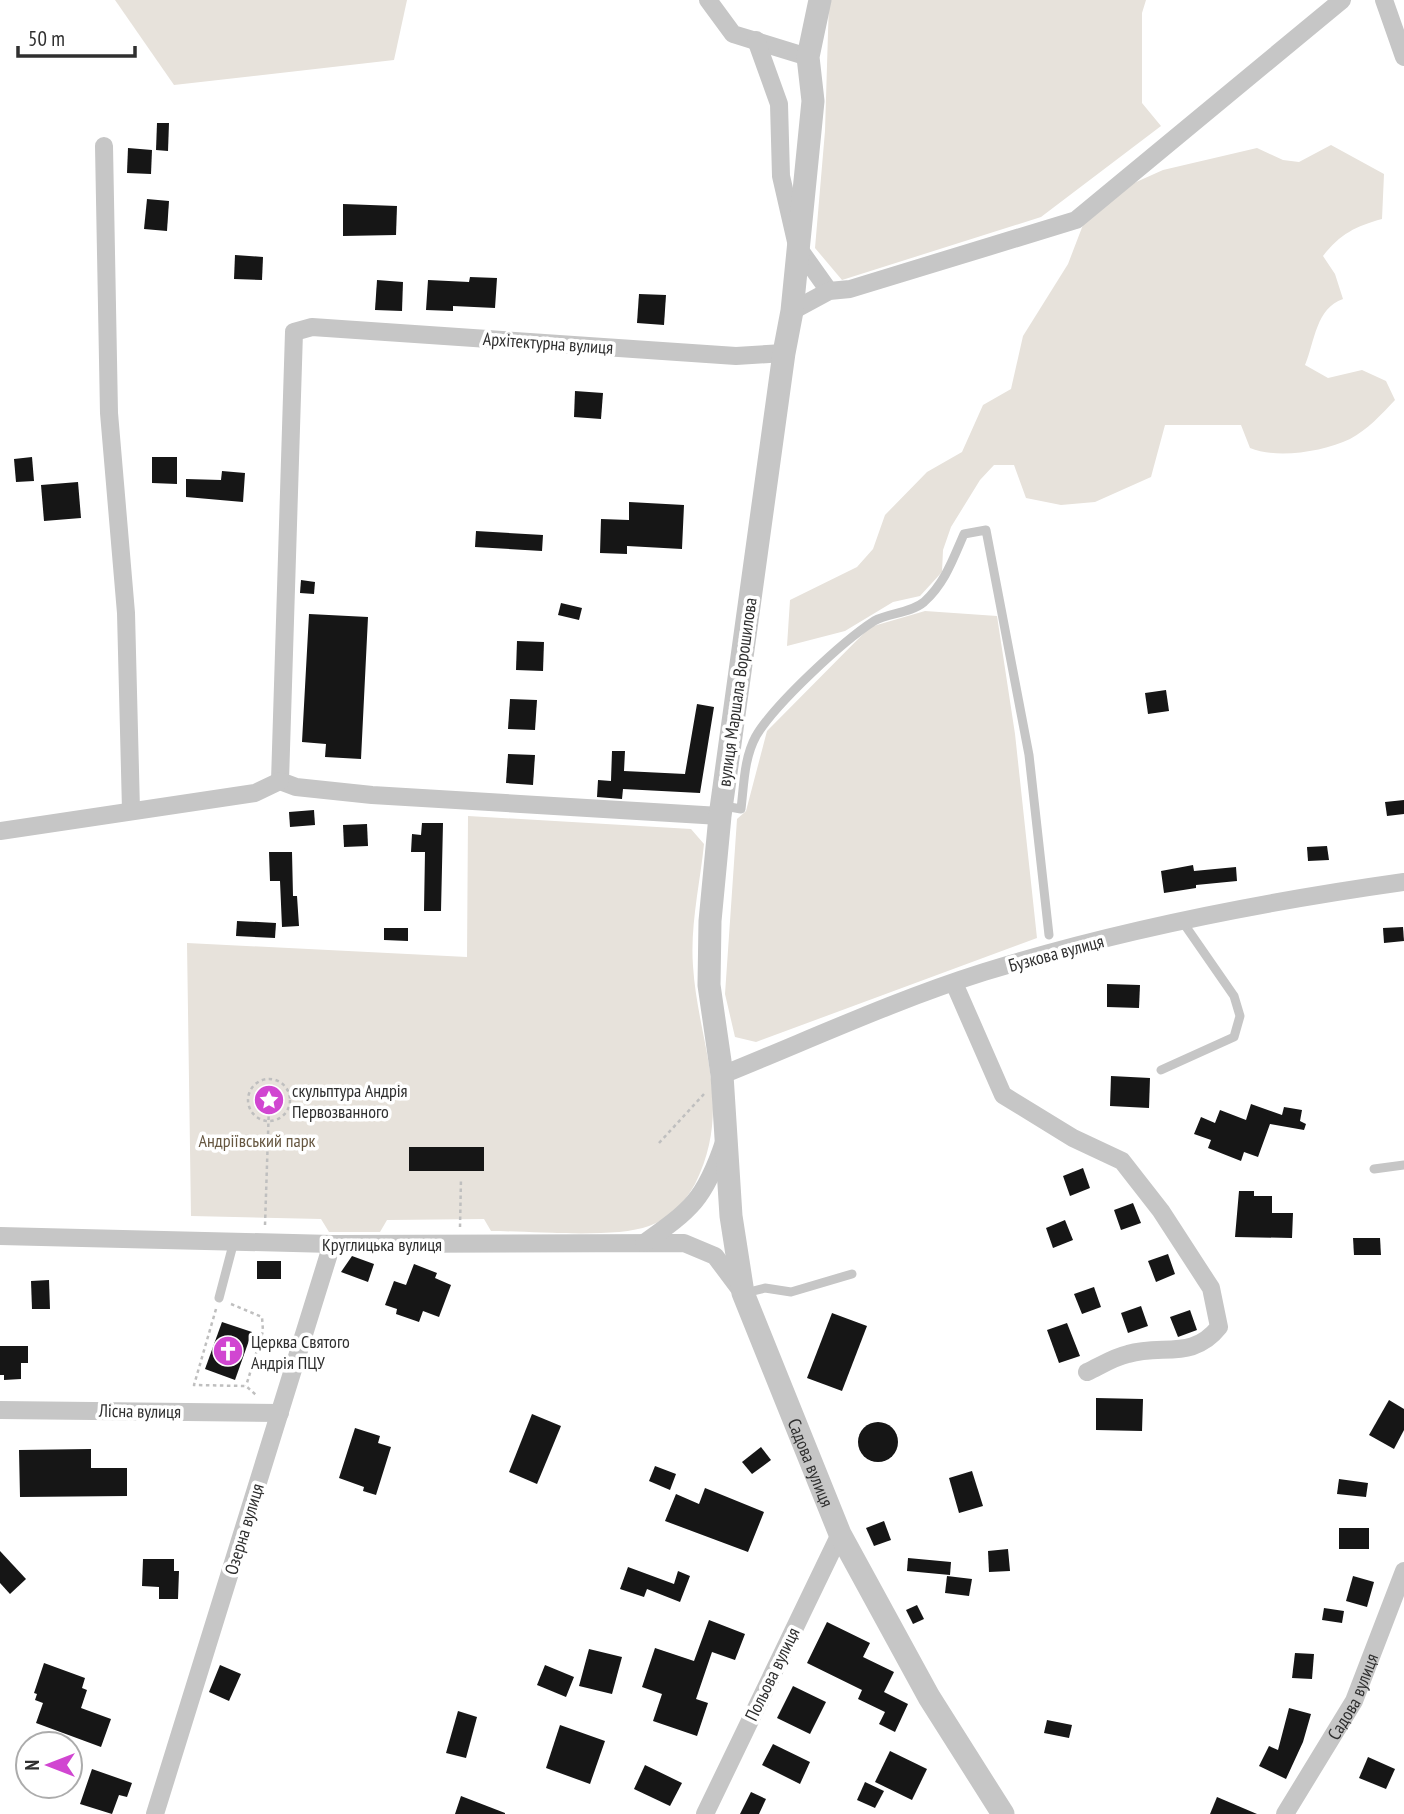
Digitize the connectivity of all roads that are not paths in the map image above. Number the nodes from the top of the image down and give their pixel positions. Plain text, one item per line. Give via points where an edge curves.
1 (708, 0) edge
2 (820, 0) edge
3 (1342, 0) edge
4 (1384, 0) edge
5 (756, 40) junction
6 (808, 57) junction
7 (1404, 57) edge
8 (104, 146) dead end
9 (797, 246) junction
10 (829, 291) junction
11 (792, 311) junction
12 (784, 353) junction
13 (280, 781) junction
14 (131, 810) junction
15 (721, 811) junction
16 (0, 831) edge
17 (1404, 882) edge
18 (1181, 919) junction
19 (1049, 935) dead end
20 (954, 983) junction
21 (1161, 1070) dead end
22 (722, 1074) junction
23 (726, 1136) junction
24 (1404, 1165) edge
25 (1374, 1169) dead end
26 (0, 1236) edge
27 (234, 1241) junction
28 (644, 1243) junction
29 (332, 1244) junction
30 (852, 1274) dead end
31 (743, 1293) junction
32 (219, 1298) road end
33 (1087, 1372) dead end
34 (0, 1410) edge
35 (280, 1413) junction
36 (840, 1534) junction
37 (1404, 1571) edge
38 (155, 1814) edge
39 (705, 1814) edge
40 (1003, 1814) edge
41 (1286, 1814) edge

1 - 5 street via 733,34
2 - 6 street, вулиця Маршала Ворошилова
3 - 10 street via 1076,220 850,289
4 - 7 street
5 - 6 street
5 - 9 street via 779,104 781,176
6 - 9 street, вулиця Маршала Ворошилова via 813,101
8 - 14 street via 109,413 126,613
9 - 10 street
9 - 11 street, вулиця Маршала Ворошилова
10 - 11 street
11 - 12 street, вулиця Маршала Ворошилова
12 - 13 street, Архітектурна вулиця via 736,356 312,327 294,331
12 - 15 street, вулиця Маршала Ворошилова
13 - 14 street via 255,793
13 - 15 street via 296,787 372,794
14 - 16 street
15 - 19 lane via 741,809 747,759 769,718 845,641 877,620 921,605 943,582 964,534 986,530 1028,755
15 - 22 street, вулиця Маршала Ворошилова via 709,985
17 - 18 street, Бузкова вулиця
18 - 20 street, Бузкова вулиця
18 - 21 lane via 1234,996 1240,1016 1234,1037
20 - 22 street, Бузкова вулиця
20 - 33 street via 1003,1095 1073,1138 1122,1161 1211,1288 1219,1327 1208,1341 1187,1349 1128,1354
22 - 23 street, Садова вулиця
23 - 28 street via 712,1173 687,1213
23 - 31 street, Садова вулиця via 731,1216
24 - 25 lane
26 - 27 street, Круглицька вулиця
27 - 29 street, Круглицька вулиця
27 - 32 lane
28 - 29 street, Круглицька вулиця
28 - 31 street, Круглицька вулиця via 684,1243 703,1249 715,1256
29 - 35 street, Озерна вулиця
30 - 31 lane via 791,1292 765,1288
31 - 36 street, Садова вулиця
34 - 35 street, Лісна вулиця
35 - 38 street, Озерна вулиця
36 - 39 street, Польова вулиця
36 - 40 street, Садова вулиця via 929,1697
37 - 41 street, Садова вулиця via 1354,1701

